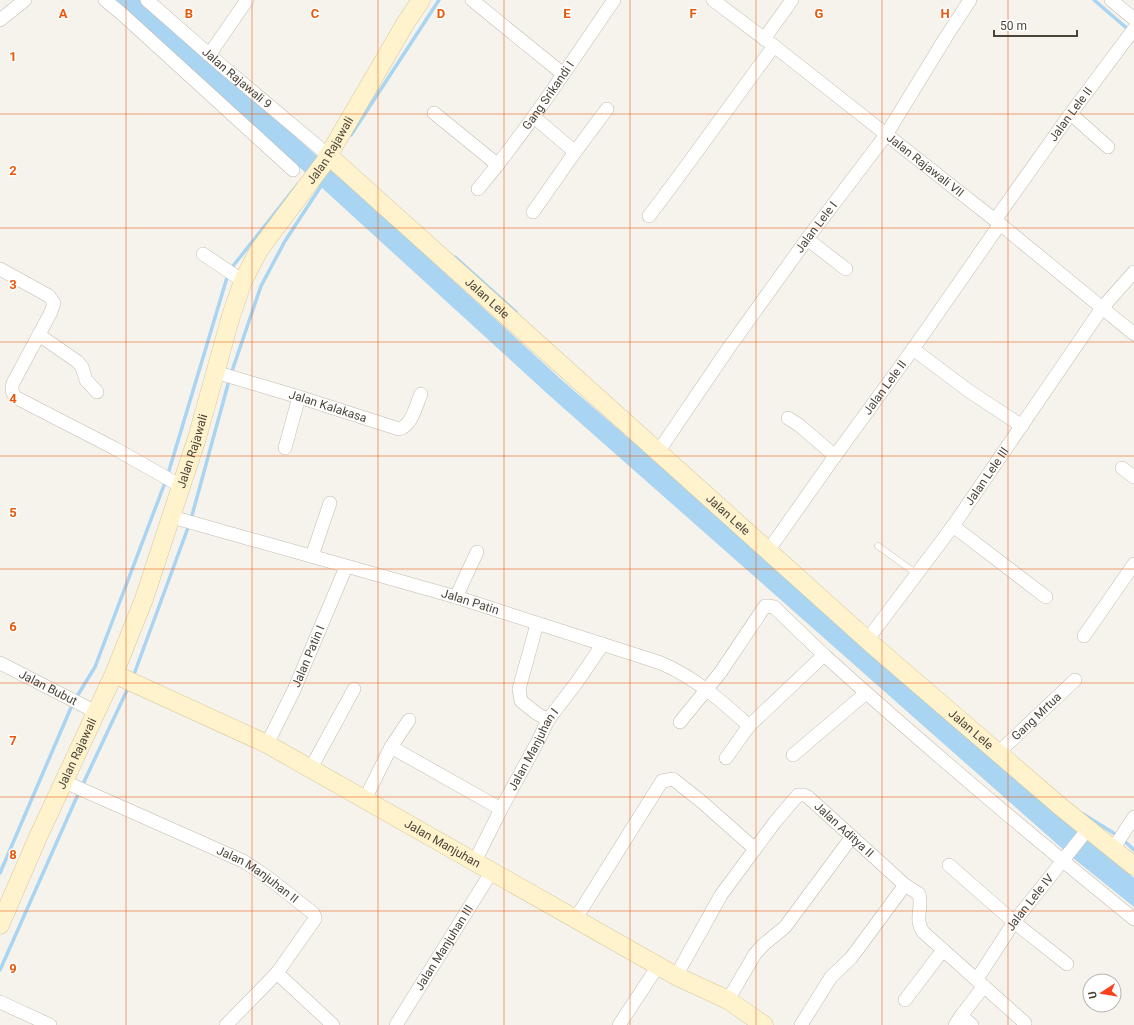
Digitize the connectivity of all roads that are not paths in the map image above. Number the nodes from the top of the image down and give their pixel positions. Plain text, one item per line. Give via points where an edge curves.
1 (25, 0) edge
2 (105, 0) edge
3 (147, 0) edge
4 (247, 0) edge
5 (421, 0) edge
6 (472, 0) edge
7 (614, 0) edge
8 (713, 0) edge
9 (792, 0) edge
10 (970, 0) edge
11 (1111, 0) edge
12 (1134, 19) edge
13 (0, 20) edge
14 (1134, 29) edge
15 (769, 42) junction
16 (209, 55) junction
17 (563, 74) junction
18 (607, 109) dead end
19 (434, 114) dead end
20 (1071, 114) junction
21 (534, 117) junction
22 (886, 135) junction
23 (1108, 147) dead end
24 (575, 152) junction
25 (326, 159) junction
26 (498, 165) junction
27 (293, 170) dead end
28 (478, 189) dead end
29 (533, 212) dead end
30 (649, 216) dead end
31 (998, 222) junction
32 (807, 239) junction
33 (203, 254) dead end
34 (0, 269) edge
35 (846, 269) dead end
36 (1134, 272) edge
37 (243, 281) junction
38 (1102, 308) junction
39 (1134, 334) edge
40 (39, 335) junction
41 (913, 348) junction
42 (215, 372) junction
43 (97, 392) dead end
44 (421, 394) dead end
45 (299, 397) junction
46 (788, 418) dead end
47 (1022, 426) junction
48 (285, 448) dead end
49 (658, 452) junction
50 (835, 456) junction
51 (1122, 468) dead end
52 (1134, 477) edge
53 (181, 486) junction
54 (330, 503) dead end
55 (172, 517) junction
56 (953, 526) junction
57 (878, 546) dead end
58 (768, 551) junction
59 (476, 552) dead end
60 (312, 556) junction
61 (1134, 564) edge
62 (346, 567) junction
63 (917, 574) junction
64 (456, 597) junction
65 (1046, 597) dead end
66 (537, 624) junction
67 (1084, 636) dead end
68 (867, 640) junction
69 (603, 644) junction
70 (824, 655) junction
71 (0, 663) edge
72 (114, 674) junction
73 (1076, 680) dead end
74 (354, 689) dead end
75 (706, 690) junction
76 (866, 693) junction
77 (96, 712) junction
78 (409, 720) dead end
79 (548, 720) junction
80 (680, 722) dead end
81 (749, 726) junction
82 (267, 744) junction
83 (391, 747) junction
84 (998, 753) junction
85 (793, 755) dead end
86 (726, 758) dead end
87 (311, 768) junction
88 (65, 782) junction
89 (365, 799) junction
90 (501, 809) junction
91 (1134, 817) edge
92 (1085, 832) junction
93 (851, 838) junction
94 (754, 849) junction
95 (1113, 849) junction
96 (1065, 857) junction
97 (475, 861) junction
98 (949, 865) dead end
99 (1134, 866) edge
100 (492, 871) junction
101 (905, 885) junction
102 (576, 918) junction
103 (1134, 919) edge
104 (1014, 922) junction
105 (0, 925) edge
106 (943, 950) junction
107 (1067, 964) dead end
108 (658, 966) junction
109 (277, 973) junction
110 (676, 976) junction
111 (980, 982) junction
112 (728, 1000) junction
113 (905, 1000) dead end
114 (0, 1002) edge
115 (958, 1021) edge
116 (398, 1024) edge
117 (1026, 1024) edge
118 (50, 1025) edge
119 (226, 1025) edge
120 (334, 1025) edge
121 (619, 1025) edge
122 (764, 1025) edge
123 (801, 1025) edge
124 (972, 1025) edge

1 - 13 street
2 - 27 street
3 - 16 street, Jalan Rajawali 9
4 - 16 street
5 - 25 main road, Jalan Rajawali
6 - 17 street
7 - 17 street, Gang Srikandi I
8 - 15 street, Jalan Rajawali VII
9 - 15 street
10 - 22 street, Jalan Lele I
11 - 12 street
14 - 20 street, Jalan Lele II
15 - 22 street, Jalan Rajawali VII
15 - 30 street via 726,111
16 - 25 street, Jalan Rajawali 9
17 - 21 street, Gang Srikandi I
18 - 24 street
19 - 26 street
20 - 23 street
20 - 31 street, Jalan Lele II
21 - 24 street
21 - 26 street, Gang Srikandi I
22 - 31 street, Jalan Rajawali VII
22 - 32 street, Jalan Lele I
24 - 29 street
25 - 37 main road, Jalan Rajawali via 259,250
25 - 49 main road, Jalan Lele
26 - 28 street, Gang Srikandi I
31 - 38 street, Jalan Rajawali VII
31 - 41 street, Jalan Lele II
32 - 35 street
32 - 49 street, Jalan Lele I
33 - 37 street
34 - 40 street via 52,300 54,304
36 - 38 street, Jalan Lele III
37 - 42 main road, Jalan Rajawali
38 - 39 street, Jalan Rajawali VII
38 - 47 street, Jalan Lele III
40 - 43 street via 78,362 86,380
40 - 53 street via 13,383 12,389 16,397
41 - 47 street via 968,391
41 - 50 street, Jalan Lele II
42 - 45 street, Jalan Kalakasa
42 - 53 main road, Jalan Rajawali
44 - 45 street, Jalan Kalakasa via 407,425 399,429
45 - 48 street
46 - 50 street
47 - 56 street, Jalan Lele III
49 - 58 main road, Jalan Lele
50 - 58 street, Jalan Lele II
51 - 52 street
53 - 55 main road, Jalan Rajawali
54 - 60 street
55 - 60 street, Jalan Patin
55 - 72 main road, Jalan Rajawali via 144,599
56 - 63 street, Jalan Lele III
56 - 65 street
57 - 63 lane
58 - 68 main road, Jalan Lele
59 - 64 street
60 - 62 street, Jalan Patin
61 - 67 street
62 - 64 street, Jalan Patin
62 - 82 street, Jalan Patin I via 294,690
63 - 68 street, Jalan Lele III
64 - 66 street, Jalan Patin
66 - 69 street, Jalan Patin
66 - 79 street via 519,689 521,701
68 - 84 main road, Jalan Lele
69 - 75 street, Jalan Patin via 661,662
69 - 79 street, Jalan Manjuhan I
70 - 75 street via 774,607 765,606 736,651
70 - 76 street
70 - 81 street
71 - 77 street, Jalan Bubut
72 - 77 main road, Jalan Rajawali
72 - 82 main road, Jalan Manjuhan
73 - 84 street, Gang Mrtua
74 - 87 street
75 - 80 street
75 - 81 street, Jalan Patin
76 - 85 street
76 - 96 street
77 - 88 main road, Jalan Rajawali
78 - 83 street
79 - 90 street, Jalan Manjuhan I
81 - 86 street
82 - 87 main road, Jalan Manjuhan
83 - 89 street
83 - 90 street
84 - 92 main road, Jalan Lele via 1061,807
87 - 89 main road, Jalan Manjuhan
88 - 105 main road, Jalan Rajawali
88 - 109 street, Jalan Manjuhan II via 243,861 313,913 315,919
89 - 97 main road, Jalan Manjuhan
90 - 97 street, Jalan Manjuhan I
91 - 95 street
92 - 95 main road, Jalan Lele
92 - 96 street, Jalan Lele IV
93 - 94 street, Jalan Aditya II via 808,797 798,796
93 - 101 street, Jalan Aditya II
93 - 112 street via 785,927 755,954
94 - 102 street via 673,779 662,781
94 - 110 street, Jalan Aditya II via 722,895
95 - 99 main road, Jalan Lele
96 - 103 street
96 - 104 street, Jalan Lele IV
97 - 100 main road, Jalan Manjuhan
98 - 104 street
100 - 102 main road, Jalan Manjuhan
100 - 116 street, Jalan Manjuhan III
101 - 106 street, Jalan Aditya II via 919,894 919,926
101 - 123 street via 851,958 831,977
102 - 108 main road, Jalan Manjuhan
104 - 107 street
104 - 111 street, Jalan Lele IV
106 - 111 street, Jalan Aditya II
106 - 113 street
108 - 110 main road, Jalan Manjuhan
108 - 121 street
109 - 119 street, Jalan Manjuhan II
109 - 120 street
110 - 112 main road, Jalan Manjuhan
111 - 115 street, Jalan Lele IV
111 - 117 street, Jalan Aditya II
112 - 122 main road, Jalan Manjuhan
114 - 118 street
115 - 124 street

